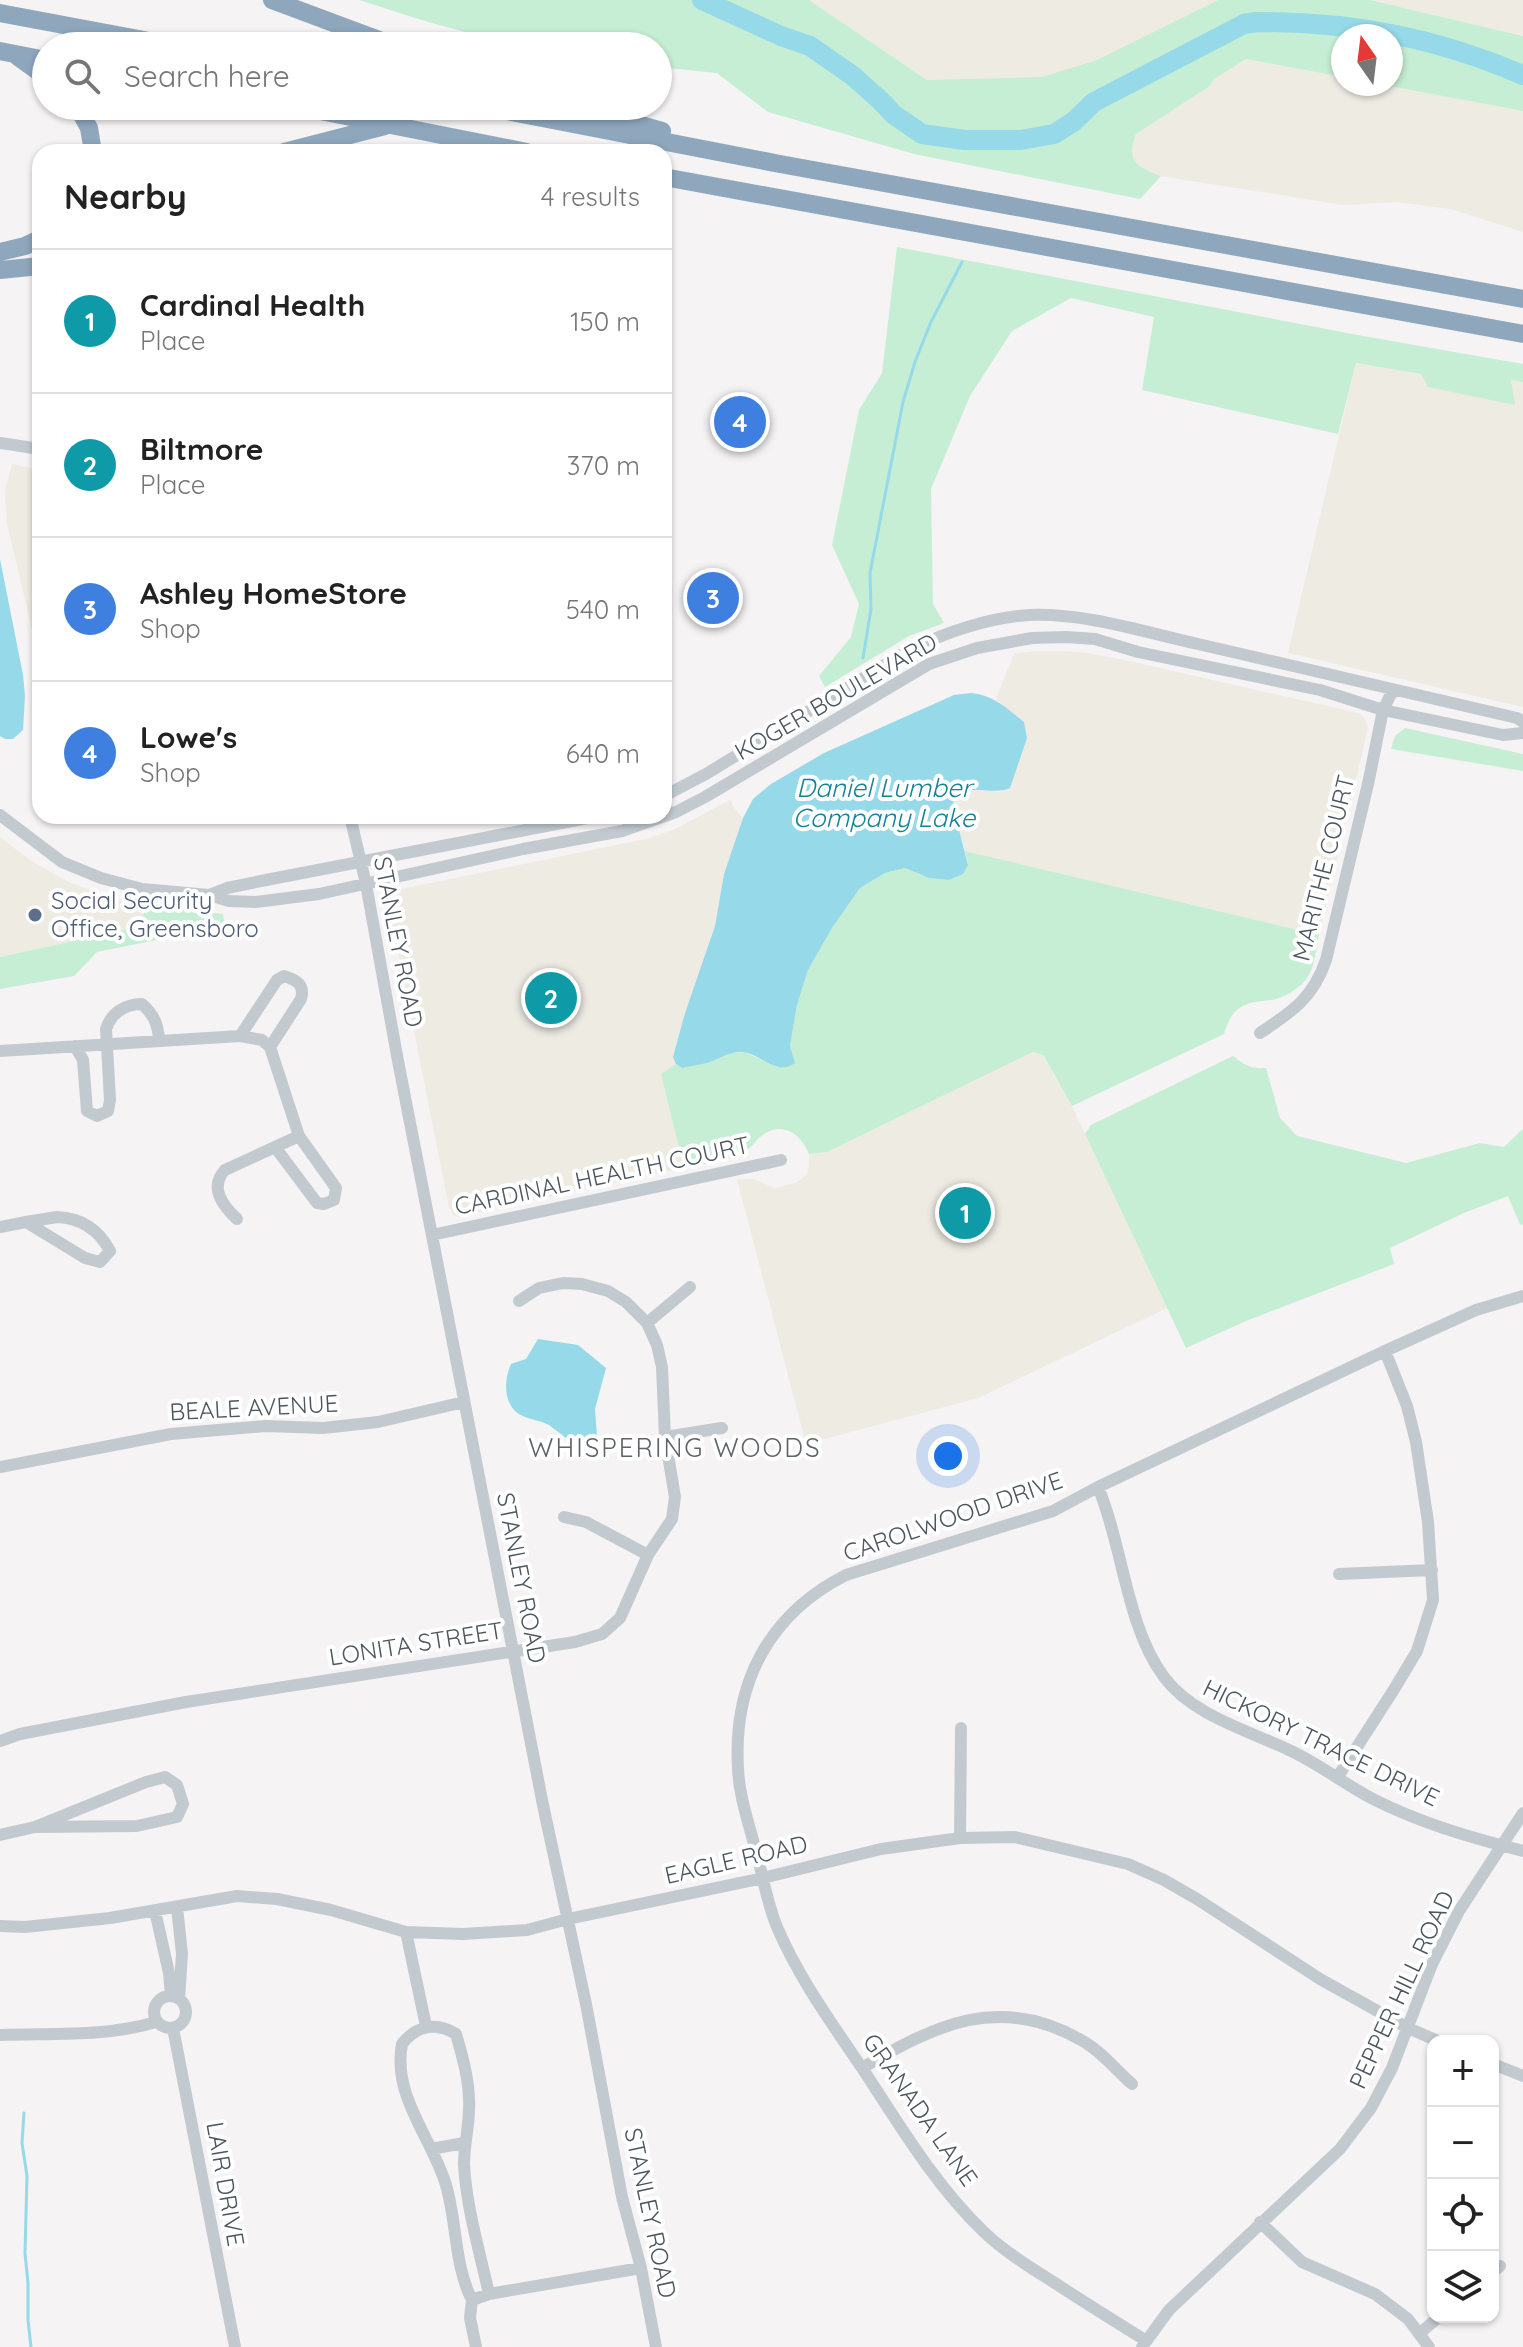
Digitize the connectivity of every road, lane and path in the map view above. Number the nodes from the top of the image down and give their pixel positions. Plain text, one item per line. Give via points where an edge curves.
1 (6, 0) edge
2 (272, 0) edge
3 (0, 5) edge
4 (0, 13) edge
5 (101, 32) edge
6 (358, 32) edge
7 (6, 52) edge
8 (32, 57) edge
9 (32, 68) edge
10 (85, 120) edge
11 (364, 120) edge
12 (553, 120) edge
13 (623, 120) edge
14 (388, 125) junction
15 (92, 144) edge
16 (315, 144) edge
17 (486, 144) edge
18 (780, 164) junction
19 (672, 178) edge
20 (32, 243) edge
21 (0, 252) edge
22 (32, 267) edge
23 (0, 270) edge
24 (1523, 299) edge
25 (1523, 334) edge
26 (0, 443) edge
27 (32, 448) edge
28 (1393, 690) junction
29 (1383, 710) junction
30 (1523, 722) edge
31 (1523, 733) edge
32 (672, 792) edge
33 (672, 814) edge
34 (0, 815) edge
35 (352, 824) edge
36 (556, 824) edge
37 (648, 824) edge
38 (360, 861) junction
39 (366, 884) junction
40 (209, 895) junction
41 (1260, 1033) dead end
42 (240, 1036) junction
43 (159, 1040) junction
44 (108, 1044) junction
45 (75, 1046) junction
46 (270, 1047) junction
47 (0, 1051) edge
48 (299, 1136) junction
49 (275, 1147) junction
50 (781, 1160) dead end
51 (237, 1219) dead end
52 (26, 1222) junction
53 (0, 1227) edge
54 (432, 1235) junction
55 (690, 1287) dead end
56 (1523, 1296) edge
57 (519, 1301) dead end
58 (647, 1323) junction
59 (1385, 1351) junction
60 (464, 1402) junction
61 (722, 1428) dead end
62 (665, 1437) junction
63 (0, 1467) edge
64 (1098, 1487) junction
65 (564, 1517) dead end
66 (648, 1555) junction
67 (1432, 1570) junction
68 (1339, 1574) dead end
69 (513, 1650) junction
70 (961, 1728) dead end
71 (0, 1741) edge
72 (1337, 1778) junction
73 (1523, 1813) edge
74 (35, 1827) junction
75 (0, 1835) edge
76 (960, 1838) junction
77 (1501, 1845) junction
78 (1523, 1851) edge
79 (763, 1878) junction
80 (177, 1907) junction
81 (155, 1911) junction
82 (568, 1919) junction
83 (0, 1926) edge
84 (406, 1932) junction
85 (175, 1997) junction
86 (156, 2022) junction
87 (426, 2026) junction
88 (173, 2028) junction
89 (1408, 2028) junction
90 (0, 2035) edge
91 (1427, 2036) edge
92 (1499, 2066) edge
93 (862, 2068) junction
94 (1523, 2076) edge
95 (1132, 2084) dead end
96 (464, 2143) junction
97 (431, 2149) junction
98 (1260, 2222) junction
99 (641, 2268) junction
100 (489, 2294) junction
101 (472, 2300) junction
102 (1432, 2323) edge
103 (1420, 2333) junction
104 (1144, 2344) edge
105 (235, 2347) edge
106 (476, 2347) edge
107 (656, 2347) edge
108 (1429, 2347) edge

1 - 3 highway
2 - 6 highway
4 - 5 highway
7 - 8 highway
7 - 9 highway
10 - 15 highway
11 - 14 highway
12 - 18 highway
13 - 18 highway
14 - 16 highway
14 - 17 highway
18 - 24 highway
19 - 25 highway
20 - 21 highway
22 - 23 highway
26 - 27 street
28 - 29 street, MARITHE COURT
28 - 30 street, KOGER BOULEVARD
28 - 32 street, KOGER BOULEVARD via 1070,616 1030,615 969,626 909,650
29 - 31 street, KOGER BOULEVARD via 1503,735
29 - 33 street, KOGER BOULEVARD via 1320,690 1095,639 1006,641 929,664
29 - 41 street, MARITHE COURT via 1319,981 1304,1001
34 - 40 street, KOGER BOULEVARD via 62,862 101,878 142,889
35 - 38 street, STANLEY ROAD
36 - 38 street
37 - 39 street, KOGER BOULEVARD
38 - 39 street, STANLEY ROAD
38 - 40 street
39 - 40 street, KOGER BOULEVARD via 256,902
39 - 54 street, STANLEY ROAD
42 - 43 street
42 - 46 street
42 - 46 street via 277,980 291,978 300,983 301,999
43 - 44 street
43 - 44 street via 151,1012 142,1004 130,1004 108,1020
44 - 45 street
44 - 45 street via 110,1100 108,1111 97,1116 87,1111 83,1060
45 - 47 street
46 - 48 street
48 - 49 street
48 - 49 street via 336,1188 334,1200 317,1203
49 - 51 street via 219,1176 218,1192
50 - 54 street, CARDINAL HEALTH COURT
52 - 52 street via 85,1258 100,1262 110,1251 103,1237 73,1218
52 - 53 street
54 - 60 street, STANLEY ROAD
55 - 58 street
56 - 59 street, CAROLWOOD DRIVE via 1476,1310
57 - 58 street, LONITA STREET via 539,1288 582,1284 608,1291
58 - 62 street, LONITA STREET via 662,1367
59 - 64 street, CAROLWOOD DRIVE
59 - 67 street via 1416,1442
60 - 63 street, BEALE AVENUE via 378,1422 171,1434
60 - 69 street, STANLEY ROAD
61 - 62 street
62 - 66 street, LONITA STREET via 675,1497 672,1519
64 - 72 street, HICKORY TRACE DRIVE via 1139,1628 1163,1677 1183,1699
64 - 79 street, CAROLWOOD DRIVE via 1053,1511 846,1575 820,1588 775,1631 747,1686 738,1734 743,1802
65 - 66 street via 586,1522
66 - 69 street, LONITA STREET via 620,1618 602,1634
67 - 68 street
67 - 72 street via 1433,1600 1417,1651
69 - 71 street, LONITA STREET via 175,1704
69 - 82 street, STANLEY ROAD
70 - 76 street
72 - 77 street, HICKORY TRACE DRIVE via 1428,1823
73 - 77 street, PEPPER HILL ROAD
74 - 74 street via 137,1826 177,1817 183,1804 177,1785 165,1777
74 - 75 street
76 - 79 street, EAGLE ROAD via 881,1849
76 - 89 street, EAGLE ROAD via 1015,1837 1128,1864 1197,1899 1320,1979
77 - 78 street, HICKORY TRACE DRIVE
77 - 89 street, PEPPER HILL ROAD via 1432,1964
79 - 82 street, EAGLE ROAD
79 - 93 street, GRANADA LANE via 800,1973
80 - 81 street, EAGLE ROAD
80 - 84 street, EAGLE ROAD via 237,1896 277,1899
80 - 85 street, LAIR DRIVE via 182,1954
81 - 83 street, EAGLE ROAD
81 - 85 street, LAIR DRIVE
82 - 84 street, EAGLE ROAD via 527,1930
82 - 99 street, STANLEY ROAD via 622,2197
84 - 87 street
85 - 86 street, LAIR DRIVE via 160,1998 154,2007
85 - 88 street, LAIR DRIVE via 186,2013
86 - 88 street
86 - 90 street via 109,2032
87 - 96 street via 456,2034 469,2087
87 - 97 street via 404,2041 401,2059 411,2111
88 - 105 street, LAIR DRIVE
89 - 91 street, EAGLE ROAD
89 - 98 street, PEPPER HILL ROAD via 1371,2108 1340,2149
92 - 94 street
93 - 95 street via 942,2026 1011,2017 1049,2025 1083,2041
93 - 104 street, GRANADA LANE via 931,2172 984,2233
96 - 97 street
96 - 100 street via 466,2182
97 - 101 street via 446,2186
98 - 103 street via 1302,2262 1375,2294
98 - 104 street, PEPPER HILL ROAD via 1169,2310
99 - 100 street
99 - 107 street, STANLEY ROAD
100 - 101 street
101 - 106 street
102 - 103 street
103 - 108 street

